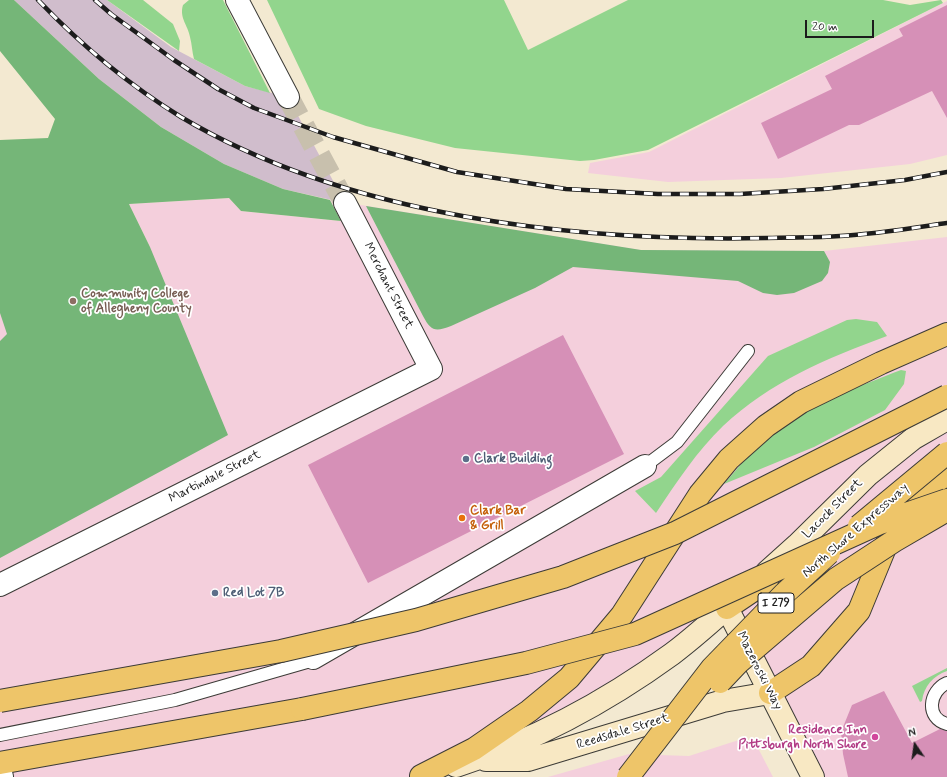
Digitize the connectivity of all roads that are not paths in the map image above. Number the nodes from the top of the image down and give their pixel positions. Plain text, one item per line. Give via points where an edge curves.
1 (236, 0) edge
2 (288, 97) tunnel mouth
3 (345, 203) tunnel mouth
4 (947, 334) edge
5 (748, 351) dead end
6 (431, 369) joint
7 (947, 396) edge
8 (947, 419) edge
9 (947, 453) edge
10 (645, 466) joint
11 (938, 480) edge
12 (947, 500) edge
13 (947, 510) edge
14 (0, 585) edge
15 (727, 608) junction
16 (313, 658) joint
17 (947, 683) edge
18 (770, 693) junction
19 (0, 701) edge
20 (947, 724) edge
21 (0, 735) edge
22 (0, 763) edge
23 (464, 767) edge
24 (0, 769) edge
25 (2, 777) edge
26 (419, 777) edge
27 (628, 777) edge
28 (635, 777) edge
29 (813, 777) edge

1 - 2 street
3 - 6 street, Merchant Street
4 - 26 highway via 801,402 766,426 729,459 700,494 622,615 569,678 529,711 474,750
5 - 10 lane via 677,442
6 - 14 street, Martindale Street
7 - 19 highway, bridge via 675,533 563,577 416,620 281,651
8 - 15 main road, Lacock Street via 914,438 868,475 797,545
9 - 27 highway, North Shore Expressway / I 279, bridge via 874,511 784,594 712,668
10 - 16 street
11 - 15 highway via 838,536
11 - 18 highway via 889,538 859,611 811,666
12 - 22 highway, bridge via 880,523 635,634 526,662 302,709
13 - 28 highway, North Shore Expressway / I 279, bridge via 894,540 836,579 738,663 668,735
15 - 18 main road, Mazeroski Way
15 - 23 main road, Reedsdale Street via 672,654 607,697 550,729
16 - 21 lane via 307,662 175,700
17 - 20 lane via 935,692 932,706 937,719
18 - 23 main road, Reedsdale Street via 723,701 528,760
18 - 29 main road, Mazeroski Way
23 - 26 main road, Reedsdale Street
24 - 25 street

